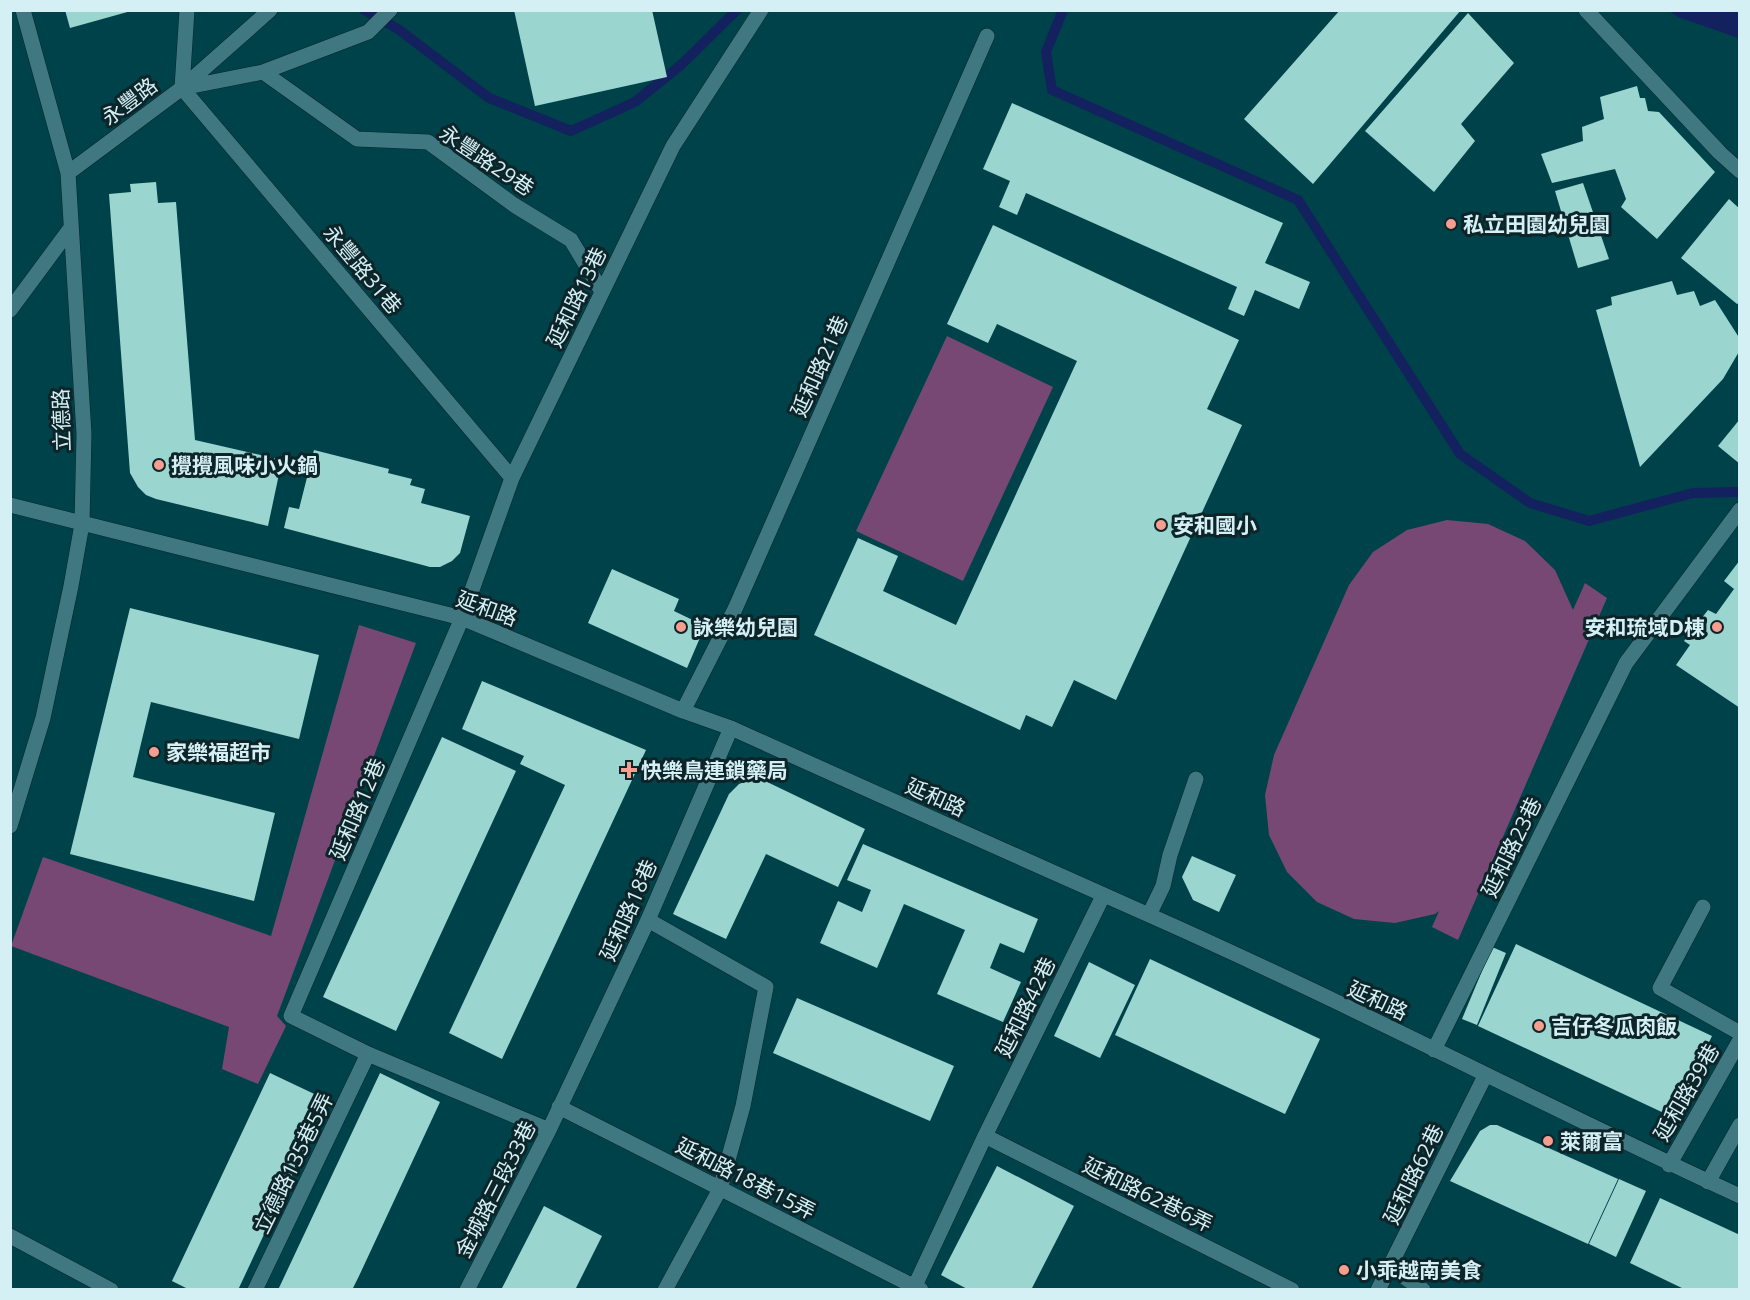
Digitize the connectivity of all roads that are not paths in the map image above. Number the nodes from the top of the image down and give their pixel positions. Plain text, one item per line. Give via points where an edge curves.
1 (23, 10) edge
2 (187, 10) edge
3 (270, 10) edge
4 (390, 10) edge
5 (761, 10) edge
6 (1586, 10) edge
7 (987, 36) dead end
8 (263, 72) junction
9 (182, 88) junction
10 (1740, 171) edge
11 (68, 174) junction
12 (70, 229) junction
13 (601, 290) junction
14 (10, 310) edge
15 (512, 478) junction
16 (10, 505) edge
17 (1740, 510) edge
18 (82, 524) junction
19 (462, 618) junction
20 (683, 711) junction
21 (731, 728) junction
22 (1196, 779) dead end
23 (10, 826) edge
24 (1104, 896) junction
25 (1703, 907) dead end
26 (1149, 915) junction
27 (648, 920) junction
28 (1740, 1033) edge
29 (1740, 1040) edge
30 (1434, 1050) junction
31 (369, 1054) junction
32 (1485, 1076) junction
33 (559, 1107) junction
34 (1740, 1125) edge
35 (549, 1130) junction
36 (985, 1136) junction
37 (1669, 1165) junction
38 (1708, 1182) junction
39 (720, 1189) junction
40 (1740, 1196) edge
41 (10, 1236) edge
42 (1390, 1267) junction
43 (916, 1288) edge
44 (111, 1290) edge
45 (255, 1290) edge
46 (467, 1290) edge
47 (665, 1290) edge
48 (1292, 1290) edge
49 (1378, 1290) edge
50 (1423, 1290) edge

1 - 11 street, 立德路
2 - 9 street, 永豐路
3 - 9 street
4 - 8 street via 368,32
5 - 13 street, 延和路13巷 via 674,146
6 - 10 street
7 - 20 street, 延和路21巷 via 735,609
8 - 9 street
8 - 13 street, 永豐路29巷 via 357,139 428,142 514,205 571,240
9 - 11 street, 永豐路
9 - 15 street, 永豐路31巷
11 - 12 street, 立德路
12 - 14 street
12 - 18 street, 立德路 via 84,434
13 - 15 street, 延和路13巷
15 - 19 street, 延和路13巷
16 - 18 street, 延和路
17 - 30 street, 延和路23巷 via 1626,663
18 - 19 street, 延和路
18 - 23 street, 立德路 via 43,718
19 - 20 street, 延和路
19 - 31 street, 延和路12巷 via 291,1016
20 - 21 street, 延和路
21 - 24 street, 延和路
21 - 27 street, 延和路18巷
22 - 26 street via 1163,886
24 - 26 street, 延和路
24 - 36 street, 延和路42巷
25 - 28 street via 1660,988
26 - 30 street, 延和路
27 - 33 street, 延和路18巷
27 - 39 street via 766,987 743,1106
29 - 37 street, 延和路39巷
30 - 32 street, 延和路
31 - 35 street
31 - 45 street, 立德路135巷5弄
32 - 37 street, 延和路
32 - 42 street, 延和路62巷
33 - 35 street, 金城路三段33巷
33 - 39 street, 延和路18巷15弄
34 - 38 street
35 - 46 street, 金城路三段33巷
36 - 43 street, 延和路42巷
36 - 48 street, 延和路62巷6弄
37 - 38 street, 延和路
38 - 40 street, 延和路
39 - 43 street, 延和路18巷15弄
39 - 47 street
41 - 44 street
42 - 49 street, 延和路62巷
42 - 50 street

